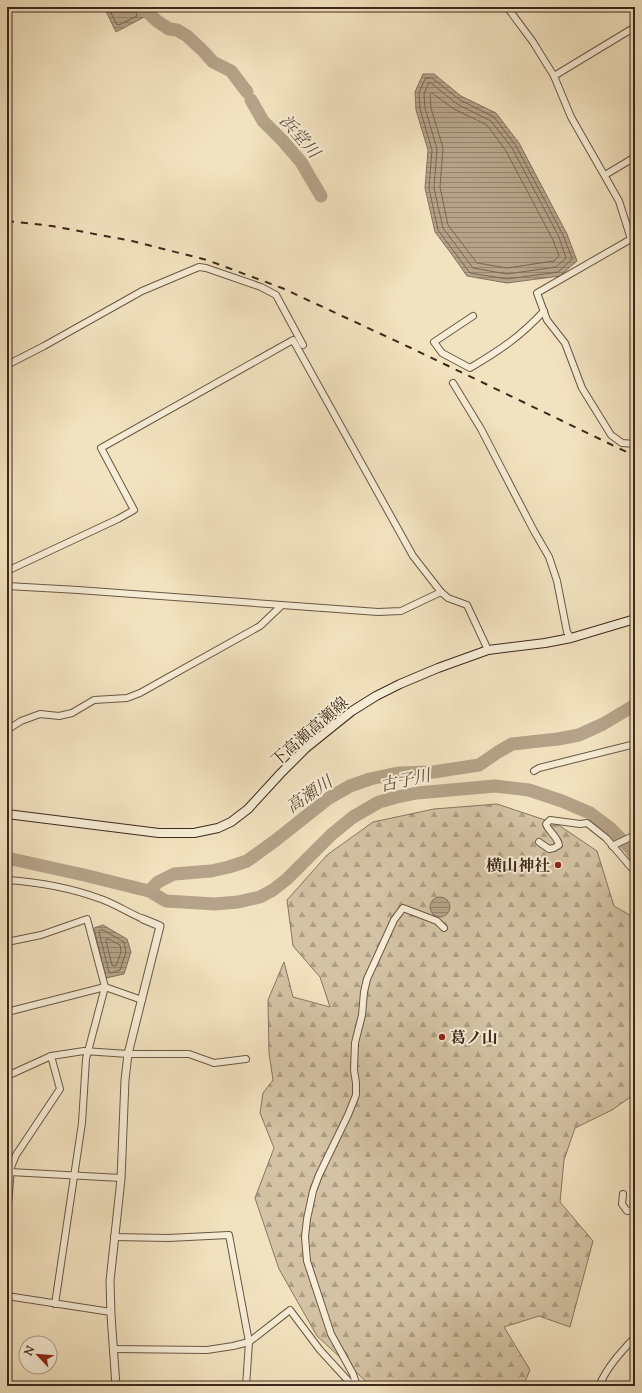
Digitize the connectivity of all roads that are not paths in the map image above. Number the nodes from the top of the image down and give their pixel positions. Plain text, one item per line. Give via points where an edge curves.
1 (507, 7) edge
2 (635, 27) edge
3 (554, 76) junction
4 (635, 157) edge
5 (604, 175) junction
6 (634, 239) edge
7 (544, 311) junction
8 (473, 316) dead end
9 (303, 345) dead end
10 (7, 365) edge
11 (453, 383) dead end
12 (635, 444) edge
13 (7, 571) edge
14 (7, 586) edge
15 (441, 592) junction
16 (281, 606) junction
17 (635, 619) edge
18 (571, 638) junction
19 (488, 650) junction
20 (7, 730) edge
21 (635, 744) edge
22 (534, 771) dead end
23 (7, 814) edge
24 (634, 836) edge
25 (539, 842) dead end
26 (612, 846) junction
27 (635, 872) edge
28 (7, 880) edge
29 (143, 919) joint
30 (444, 928) dead end
31 (7, 942) edge
32 (105, 987) junction
33 (142, 1000) junction
34 (7, 1012) edge
35 (88, 1051) junction
36 (128, 1054) junction
37 (51, 1056) junction
38 (246, 1059) dead end
39 (7, 1076) edge
40 (9, 1170) edge
41 (74, 1175) junction
42 (121, 1178) junction
43 (623, 1194) dead end
44 (635, 1210) edge
45 (7, 1219) edge
46 (7, 1222) edge
47 (114, 1237) junction
48 (7, 1270) edge
49 (7, 1296) edge
50 (55, 1304) junction
51 (110, 1312) junction
52 (7, 1336) edge
53 (635, 1337) edge
54 (249, 1342) junction
55 (7, 1348) edge
56 (113, 1349) junction
57 (116, 1386) edge
58 (246, 1386) edge
59 (353, 1386) edge
60 (357, 1386) edge
61 (599, 1386) edge

1 - 3 street
2 - 3 street
3 - 5 street via 571,117
4 - 5 street
5 - 6 street via 619,201
6 - 7 street via 537,293
7 - 8 street via 529,328 505,347 470,368 442,353 434,342
7 - 12 street via 547,320 565,343 582,388 611,435 622,443
9 - 10 street via 276,295 261,287 198,267 142,291
11 - 18 street via 481,429 549,557 557,581 567,632
13 - 15 street via 134,510 101,448 293,340 413,556
14 - 16 street
15 - 16 street via 401,610 378,612
15 - 19 street via 448,598 467,605
16 - 20 street via 260,626 140,694 127,698 94,700 72,713 59,716 40,714
17 - 18 main road, 下高瀬高瀬線
18 - 19 main road, 下高瀬高瀬線
19 - 23 main road, 下高瀬高瀬線 via 400,684 352,711 306,748 248,809 218,828 194,833 159,833
21 - 22 street
24 - 26 street
25 - 26 street via 549,849 558,845 558,840 546,824 550,820 587,823
26 - 27 street
28 - 29 street via 75,891 102,899
29 - 33 street via 160,926
30 - 60 street via 437,921 403,908 383,943 364,992 362,1015 355,1043 356,1095 313,1191 307,1218 304,1238 311,1276 330,1334
31 - 32 street via 41,935 87,919
32 - 33 street
32 - 34 street
32 - 35 street
33 - 36 street
35 - 36 street
35 - 37 street
35 - 41 street via 82,1123
36 - 38 street via 189,1054 214,1063
36 - 42 street
37 - 39 street
37 - 40 street via 60,1089 16,1155
40 - 41 street
40 - 45 street
41 - 42 street
41 - 50 street
42 - 47 street
43 - 44 street via 622,1204 627,1210
46 - 48 street
47 - 51 street
47 - 54 street via 229,1235
49 - 50 street
50 - 51 street
51 - 56 street
52 - 55 street
53 - 61 street via 612,1364
54 - 56 street via 207,1350
54 - 58 street
54 - 59 street via 290,1310 320,1350
56 - 57 street

